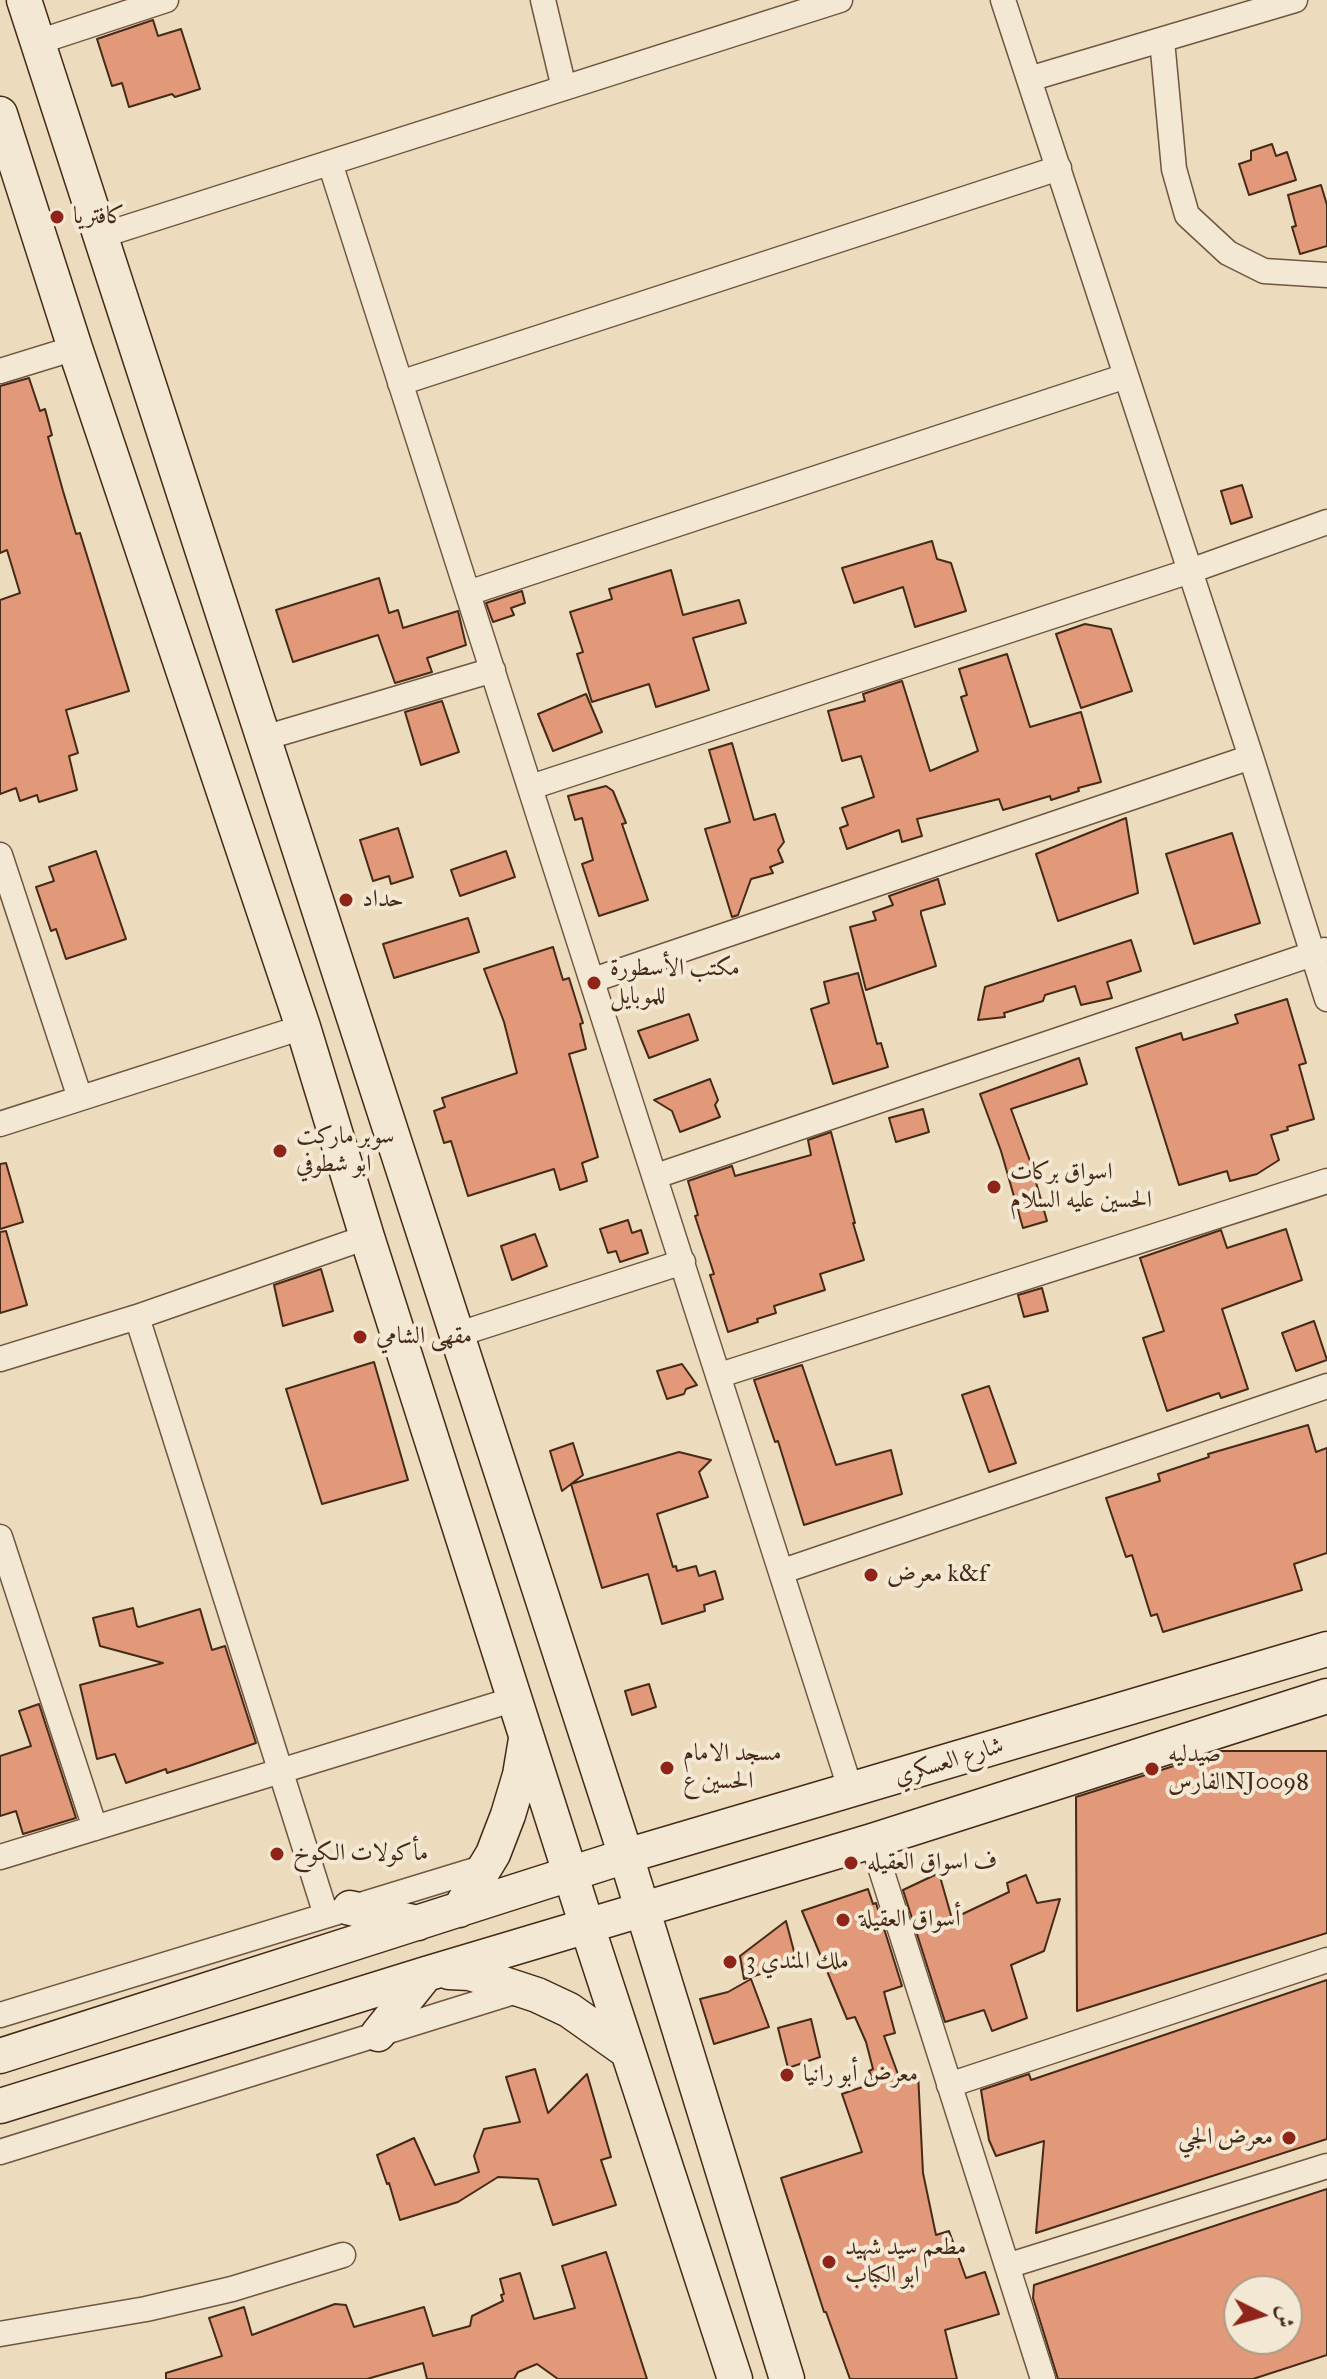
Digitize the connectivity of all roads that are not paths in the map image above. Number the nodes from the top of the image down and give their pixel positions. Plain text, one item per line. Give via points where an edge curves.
1 (24, 0) edge
2 (166, 0) edge
3 (543, 0) edge
4 (840, 0) edge
5 (1003, 0) edge
6 (1295, 0) edge
7 (1162, 40) junction
8 (38, 42) junction
9 (1029, 79) junction
10 (564, 88) junction
11 (0, 114) edge
12 (5, 150) edge
13 (330, 163) junction
14 (1059, 168) junction
15 (100, 236) junction
16 (1327, 275) edge
17 (75, 348) junction
18 (0, 371) edge
19 (1126, 376) junction
20 (400, 383) junction
21 (1327, 522) edge
22 (1190, 571) junction
23 (468, 593) junction
24 (493, 670) junction
25 (264, 738) junction
26 (1251, 757) junction
27 (531, 787) junction
28 (0, 855) edge
29 (313, 889) junction
30 (265, 915) junction
31 (1319, 952) edge
32 (336, 960) junction
33 (593, 980) junction
34 (288, 982) junction
35 (1327, 999) edge
36 (303, 1027) junction
37 (80, 1098) junction
38 (0, 1124) edge
39 (656, 1176) junction
40 (1327, 1181) edge
41 (367, 1237) junction
42 (683, 1262) junction
43 (137, 1317) junction
44 (459, 1334) junction
45 (0, 1359) edge
46 (720, 1375) junction
47 (1327, 1386) edge
48 (0, 1537) edge
49 (783, 1571) junction
50 (1327, 1649) edge
51 (1327, 1696) edge
52 (515, 1699) junction
53 (527, 1735) junction
54 (281, 1771) junction
55 (851, 1791) junction
56 (95, 1828) junction
57 (872, 1841) junction
58 (626, 1856) junction
59 (0, 1857) edge
60 (485, 1867) junction
61 (571, 1874) junction
62 (643, 1909) junction
63 (459, 1910) junction
64 (338, 1912) junction
65 (419, 1923) junction
66 (587, 1926) junction
67 (1327, 1960) edge
68 (432, 1973) junction
69 (523, 1989) junction
70 (0, 2015) edge
71 (378, 2034) junction
72 (627, 2051) junction
73 (0, 2056) edge
74 (949, 2085) junction
75 (0, 2106) edge
76 (0, 2152) edge
77 (1327, 2166) edge
78 (343, 2255) dead end
79 (1007, 2266) junction
80 (0, 2334) edge
81 (735, 2379) edge
82 (787, 2379) edge
83 (1043, 2379) edge

1 - 8 main road
2 - 8 street
3 - 10 street
4 - 10 street
5 - 9 street
6 - 7 street
7 - 9 street
7 - 16 street via 1174,169 1187,215 1228,253 1264,271
8 - 15 main road
9 - 14 street
10 - 13 street
11 - 12 main road
12 - 17 main road
13 - 15 street
13 - 20 street
14 - 19 street
14 - 20 street
15 - 25 main road
17 - 18 street
17 - 30 main road
19 - 22 street
19 - 23 street
20 - 23 street
21 - 22 street
22 - 26 street
22 - 27 street
23 - 24 street
24 - 25 street
24 - 27 street
25 - 29 main road
26 - 31 street
26 - 33 street
27 - 33 street
28 - 37 street
29 - 30 main road via 305,919 287,925
29 - 32 main road
30 - 34 main road
31 - 35 street
31 - 39 street
32 - 34 main road via 325,952 304,951 290,965
32 - 44 main road
33 - 39 street
34 - 36 main road
36 - 37 street
36 - 41 main road
37 - 38 street
39 - 42 street
40 - 46 street
41 - 43 street
41 - 52 main road
42 - 44 street
42 - 46 street
43 - 45 street
43 - 54 street
44 - 58 main road
46 - 49 street
47 - 49 street
48 - 56 street
49 - 55 street
50 - 55 main road, شارع العسكري
51 - 57 main road
52 - 53 main road
52 - 54 street
53 - 60 main road via 508,1815
53 - 61 main road
54 - 56 street
54 - 64 street
55 - 58 main road, شارع العسكري
56 - 59 street
57 - 62 main road
57 - 74 street
58 - 61 main road, شارع العسكري
58 - 62 main road
60 - 63 main road
60 - 64 street
61 - 63 main road, شارع العسكري
61 - 66 main road
62 - 66 main road
62 - 82 main road
63 - 65 main road, شارع العسكري
64 - 65 main road
64 - 70 street
65 - 73 main road, شارع العسكري
66 - 68 main road
66 - 72 main road
67 - 74 street
68 - 69 main road via 470,1973
68 - 71 main road
68 - 75 main road
69 - 71 street
69 - 72 main road via 569,2010
71 - 76 street
72 - 81 main road
74 - 79 street
77 - 79 street
78 - 80 street via 146,2309
79 - 83 street

